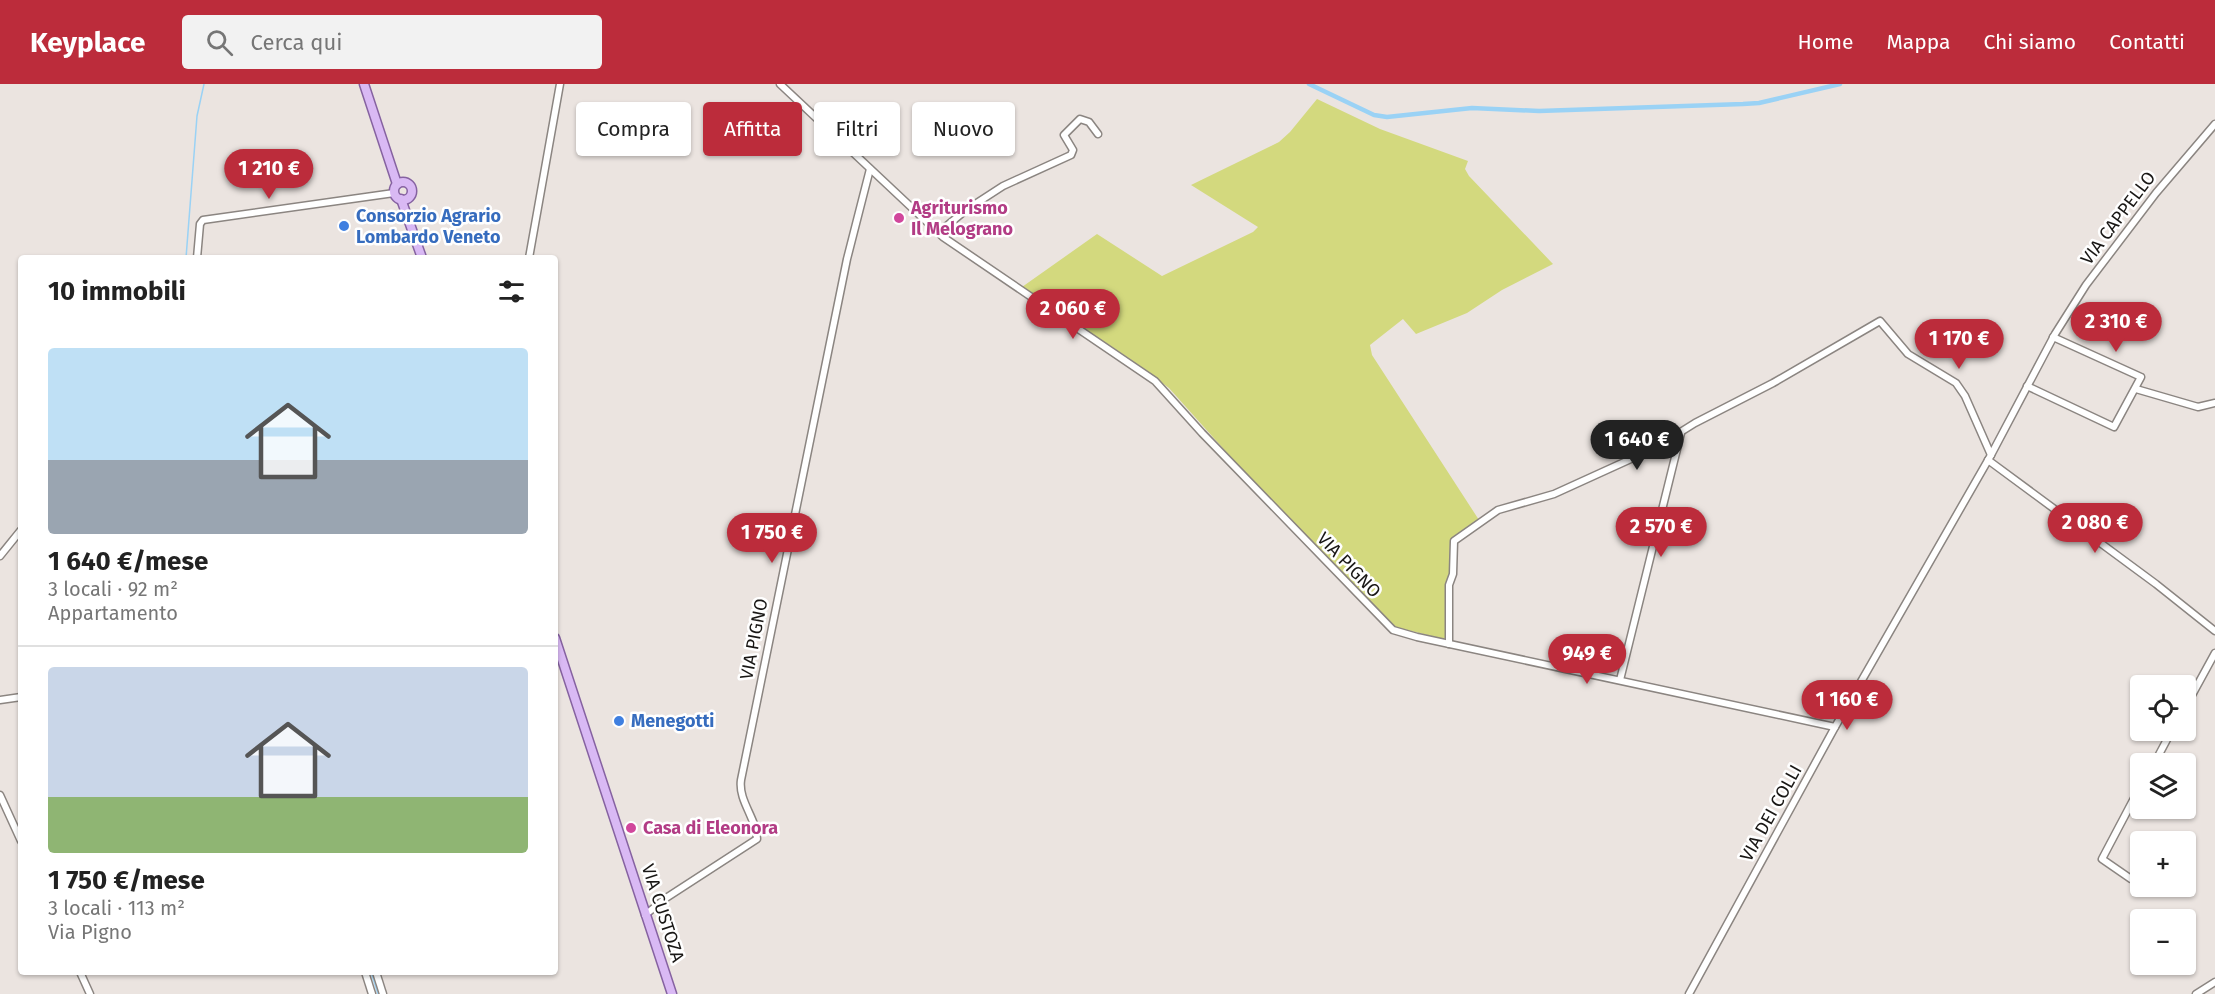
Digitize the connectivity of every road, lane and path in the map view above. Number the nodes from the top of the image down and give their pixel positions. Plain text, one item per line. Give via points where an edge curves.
1 (364, 84) edge
2 (560, 84) edge
3 (780, 84) edge
4 (2215, 124) edge
5 (1098, 134) dead end
6 (390, 162) junction
7 (870, 169) junction
8 (407, 183) junction
9 (397, 192) junction
10 (410, 196) junction
11 (408, 218) junction
12 (938, 233) junction
13 (196, 255) edge
14 (421, 255) edge
15 (530, 255) edge
16 (2053, 337) junction
17 (2027, 386) junction
18 (2136, 389) junction
19 (2215, 403) edge
20 (1682, 431) junction
21 (1990, 458) junction
22 (18, 534) edge
23 (0, 556) edge
24 (2215, 631) edge
25 (1449, 644) junction
26 (558, 647) edge
27 (2215, 653) edge
28 (1620, 680) junction
29 (2196, 688) edge
30 (18, 698) edge
31 (0, 699) edge
32 (1835, 727) junction
33 (0, 795) edge
34 (2130, 806) edge
35 (18, 834) edge
36 (2130, 878) edge
37 (645, 915) junction
38 (81, 975) edge
39 (366, 975) edge
40 (377, 975) edge
41 (2215, 982) edge
42 (90, 994) edge
43 (372, 994) edge
44 (383, 994) edge
45 (672, 994) edge
46 (1689, 994) edge
47 (2196, 994) edge

1 - 6 main road
2 - 15 street
3 - 7 street, VIA PIGNO
4 - 16 street, VIA CAPPELLO via 2100,267
5 - 12 street via 1089,122 1080,119 1064,135 1073,150 1071,155 1003,186
6 - 8 main road
6 - 9 main road
7 - 12 street, VIA PIGNO
7 - 37 street, VIA PIGNO via 847,259 741,780 757,840
8 - 9 main road
8 - 10 main road
9 - 10 main road
9 - 11 main road
9 - 13 street via 203,220
10 - 11 main road
11 - 14 main road
12 - 25 street, VIA PIGNO via 1155,381 1393,630
16 - 17 street, VIA CAPPELLO
16 - 18 street via 2141,377
17 - 18 street via 2114,427
17 - 21 street, VIA CAPPELLO
18 - 19 street via 2198,406
20 - 21 street via 1880,321 1908,354 1956,383
20 - 25 street via 1588,480 1498,510 1454,541
20 - 28 street
21 - 24 street
21 - 32 street, VIA DEI COLLI
22 - 23 street
25 - 28 street, VIA PIGNO
26 - 37 main road, VIA CUSTOZA
27 - 29 street
28 - 32 street, VIA PIGNO
30 - 31 street
32 - 46 street, VIA DEI COLLI
33 - 35 street
34 - 36 street via 2102,858
37 - 45 main road, VIA CUSTOZA
38 - 42 street
39 - 43 street
40 - 44 street
41 - 47 street

